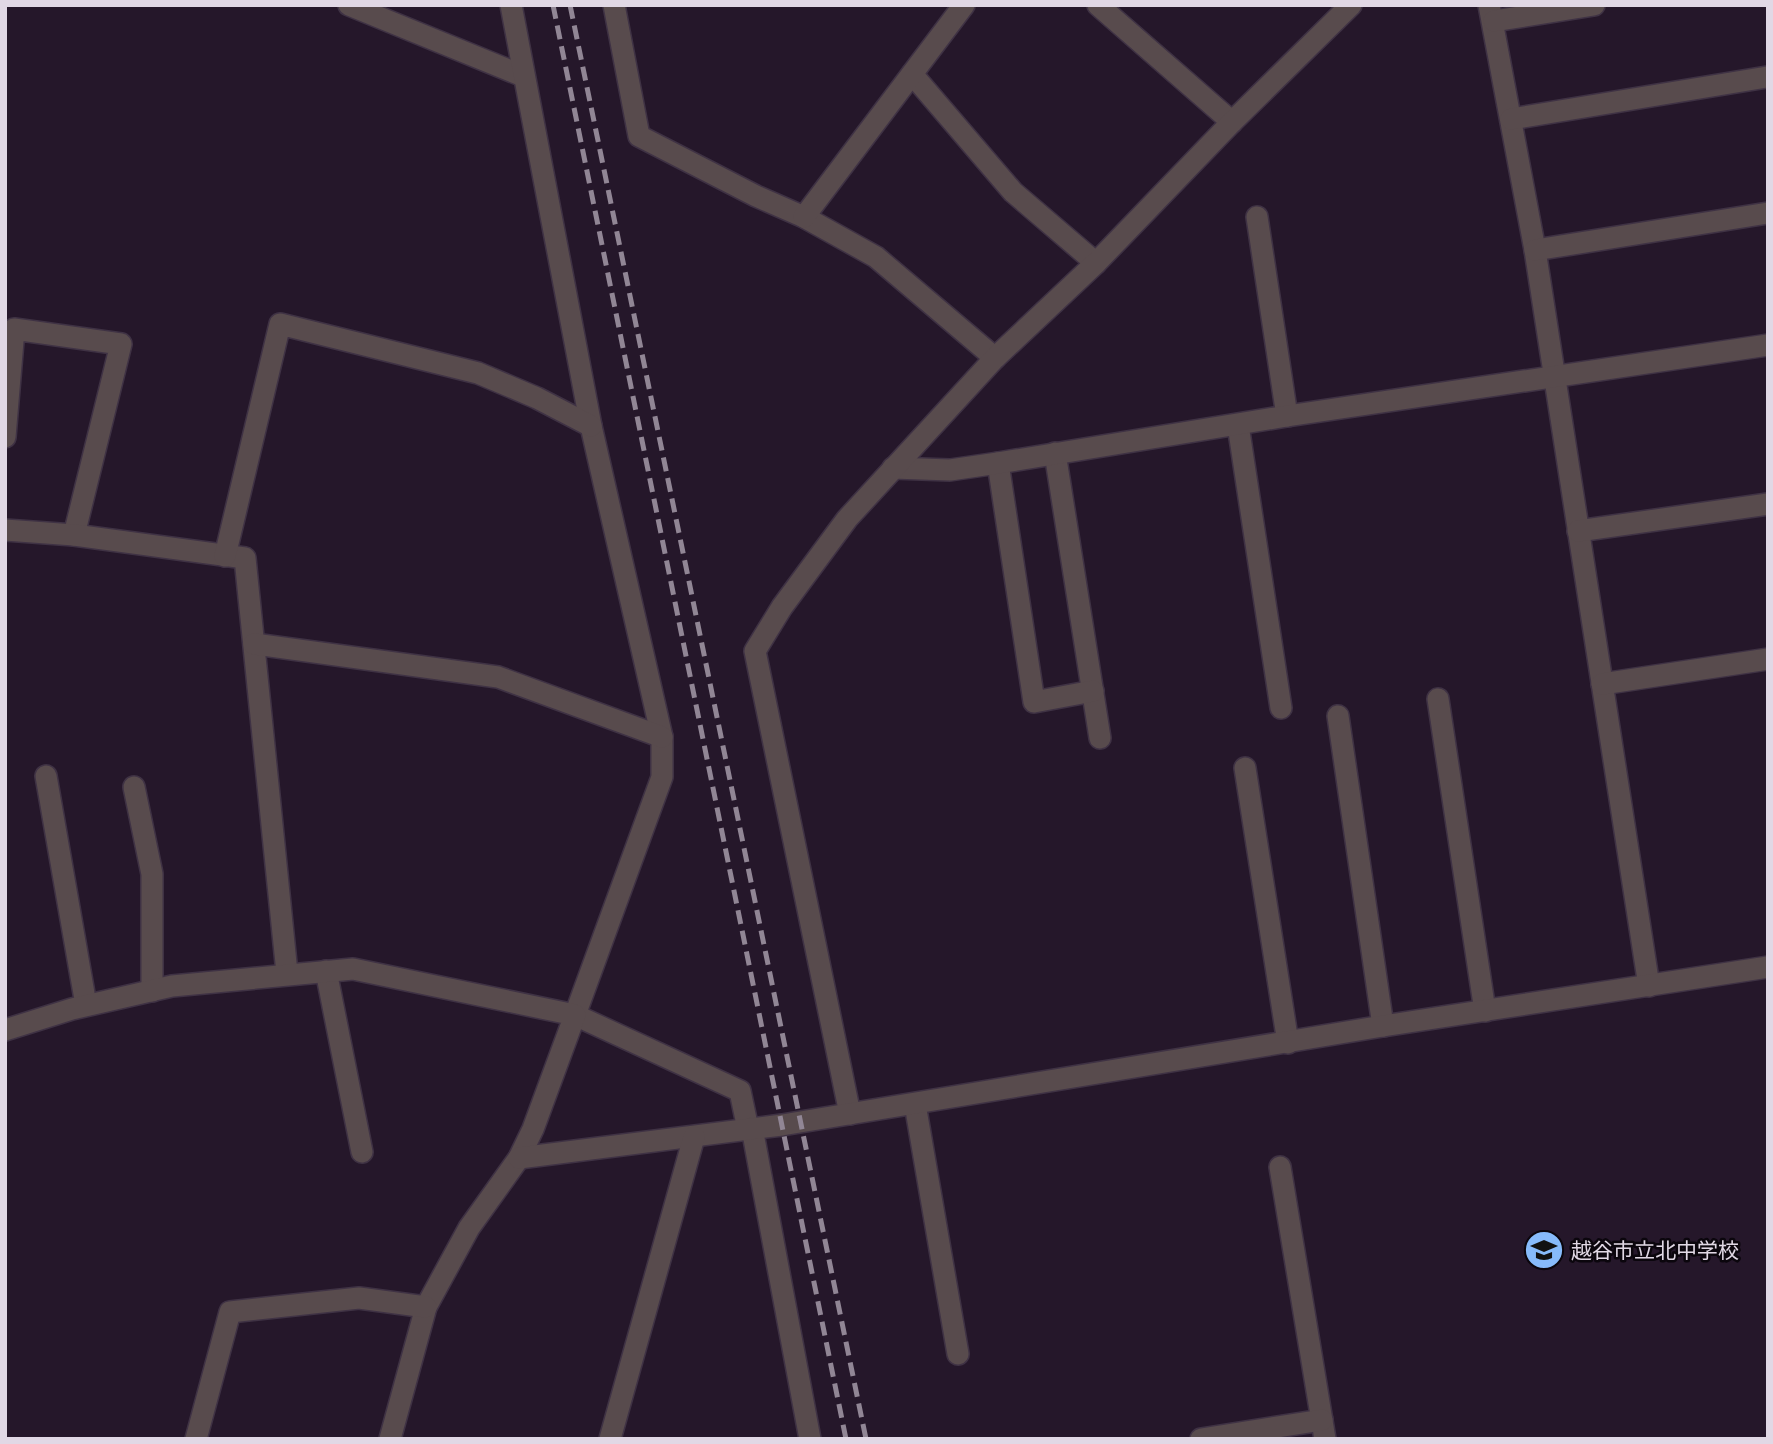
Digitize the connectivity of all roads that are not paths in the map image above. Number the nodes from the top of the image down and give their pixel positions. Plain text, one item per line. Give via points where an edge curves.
1 (349, 5) edge
2 (511, 5) edge
3 (614, 5) edge
4 (964, 5) edge
5 (1098, 5) edge
6 (1351, 5) edge
7 (1594, 5) edge
8 (1491, 13) edge
9 (912, 74) junction
10 (523, 76) junction
11 (1767, 77) edge
12 (1511, 119) junction
13 (1232, 122) junction
14 (1768, 213) edge
15 (804, 217) junction
16 (1257, 217) dead end
17 (1535, 250) junction
18 (1096, 263) junction
19 (1768, 345) edge
20 (995, 358) junction
21 (1555, 378) junction
22 (1287, 416) junction
23 (1238, 425) junction
24 (591, 426) junction
25 (5, 437) edge
26 (1055, 453) junction
27 (998, 463) junction
28 (893, 468) junction
29 (1768, 504) edge
30 (5, 530) edge
31 (1578, 531) junction
32 (74, 535) junction
33 (225, 556) junction
34 (254, 644) junction
35 (1768, 659) edge
36 (1602, 684) junction
37 (1093, 691) junction
38 (1438, 699) dead end
39 (1281, 708) dead end
40 (1338, 716) dead end
41 (662, 737) junction
42 (1100, 738) dead end
43 (1245, 768) dead end
44 (46, 776) dead end
45 (134, 787) dead end
46 (1768, 967) edge
47 (326, 971) junction
48 (287, 973) junction
49 (1649, 986) junction
50 (152, 991) junction
51 (86, 1005) junction
52 (1485, 1011) junction
53 (575, 1015) junction
54 (1383, 1026) junction
55 (5, 1030) edge
56 (1288, 1043) junction
57 (915, 1104) junction
58 (850, 1114) junction
59 (750, 1128) junction
60 (694, 1136) junction
61 (362, 1152) dead end
62 (519, 1158) junction
63 (1280, 1167) dead end
64 (426, 1307) junction
65 (958, 1354) dead end
66 (1323, 1429) edge
67 (1206, 1438) edge
68 (196, 1439) edge
69 (390, 1439) edge
70 (610, 1439) edge
71 (810, 1439) edge

1 - 10 street
2 - 10 street
3 - 15 street via 639,136
4 - 9 street
5 - 13 street
6 - 13 street
7 - 8 street
8 - 12 street
9 - 15 street
9 - 18 street via 1013,192
10 - 24 street
11 - 12 street
12 - 17 street
13 - 18 street
14 - 17 street
15 - 20 street via 876,257
16 - 22 street
17 - 21 street
18 - 20 street
19 - 21 street
20 - 28 street
21 - 22 street
21 - 31 street
22 - 23 street
23 - 26 street
23 - 39 street
24 - 33 street via 478,373 280,324
24 - 41 street
25 - 32 street via 14,329 121,344
26 - 27 street
26 - 37 street
27 - 28 street via 950,470
27 - 37 street via 1034,702
28 - 58 street via 847,519 755,651
29 - 31 street
30 - 32 street
31 - 36 street
32 - 33 street
33 - 34 street via 244,558
34 - 41 street via 498,677
34 - 48 street
35 - 36 street
36 - 49 street
37 - 42 street
38 - 52 street
40 - 54 street
41 - 53 street via 662,777
43 - 56 street
44 - 51 street
45 - 50 street via 152,874
46 - 49 street
47 - 48 street
47 - 53 street via 354,969
47 - 61 street
48 - 50 street
49 - 52 street
50 - 51 street
51 - 55 street
52 - 54 street
53 - 59 street via 740,1091
53 - 62 street
54 - 56 street
56 - 57 street
57 - 58 street
57 - 65 street
58 - 59 street
59 - 60 street
59 - 71 street
60 - 62 street
60 - 70 street
62 - 64 street via 469,1228
63 - 66 street
64 - 68 street via 359,1298 230,1312
64 - 69 street
66 - 67 street

